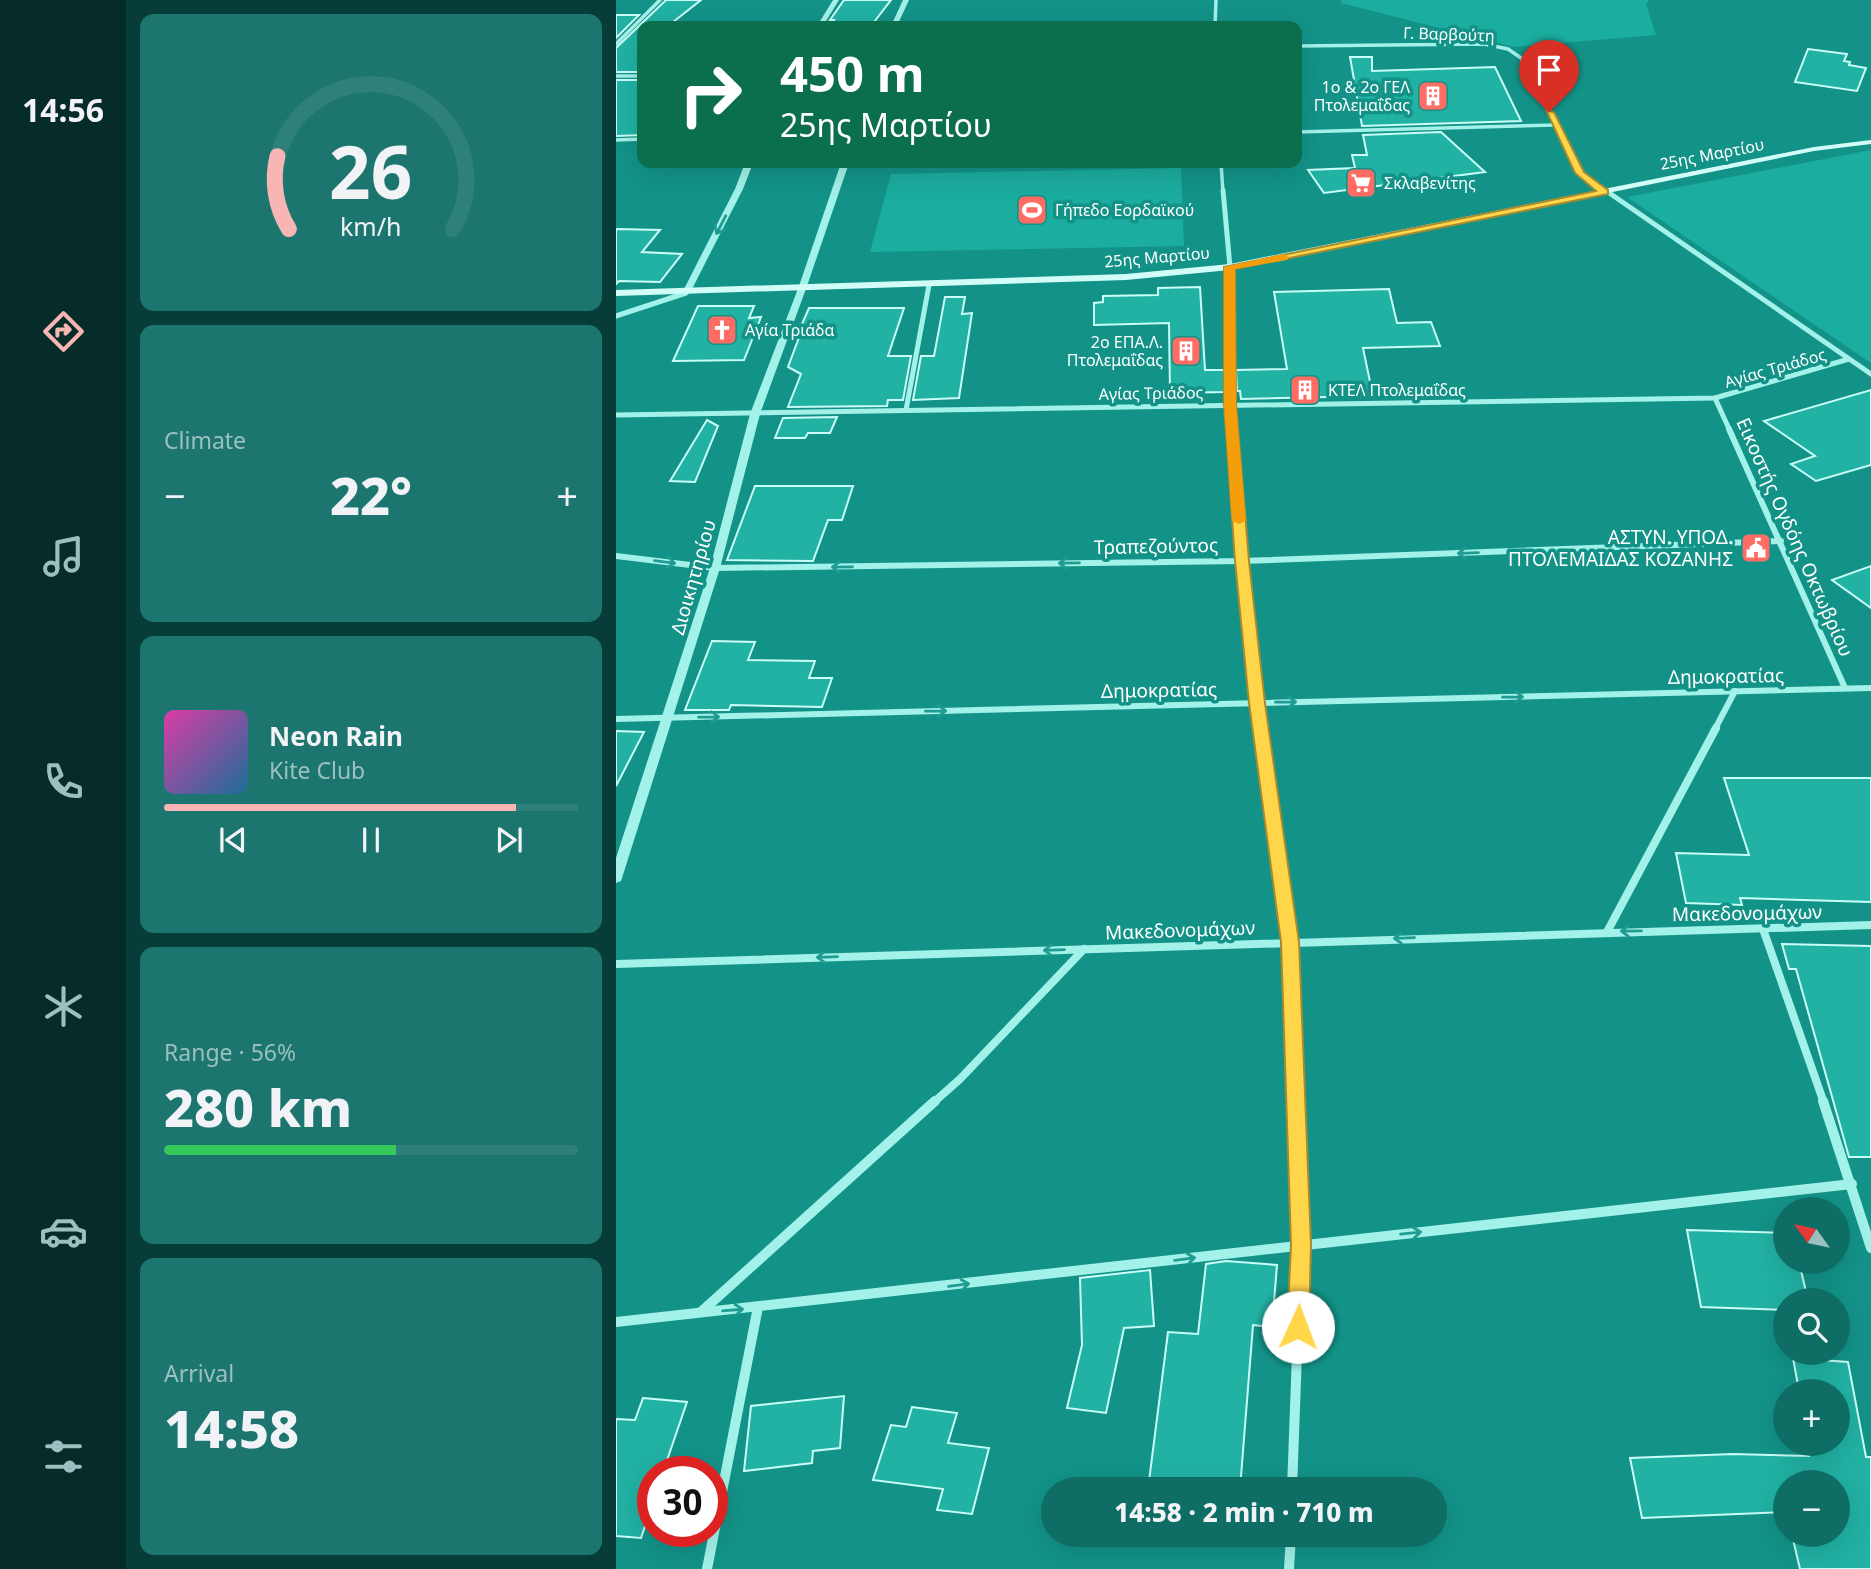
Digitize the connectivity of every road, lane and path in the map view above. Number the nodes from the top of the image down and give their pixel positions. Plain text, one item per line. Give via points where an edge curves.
1 (660, 0) edge
2 (836, 0) edge
3 (906, 0) edge
4 (1216, 0) edge
5 (639, 21) edge
6 (823, 21) edge
7 (896, 21) edge
8 (1215, 21) edge
9 (637, 23) edge
10 (616, 44) edge
11 (1302, 46) edge
12 (616, 76) edge
13 (637, 76) edge
14 (1555, 125) junction
15 (1302, 132) edge
16 (1871, 133) edge
17 (637, 139) edge
18 (616, 140) edge
19 (1871, 142) edge
20 (1814, 149) junction
21 (747, 168) edge
22 (843, 168) edge
23 (1221, 168) edge
24 (1604, 192) junction
25 (1230, 267) junction
26 (929, 285) junction
27 (803, 286) junction
28 (616, 293) edge
29 (686, 293) junction
30 (616, 316) edge
31 (1849, 359) junction
32 (1871, 374) edge
33 (1715, 398) junction
34 (1230, 404) junction
35 (906, 410) junction
36 (755, 414) junction
37 (616, 415) edge
38 (1781, 541) junction
39 (616, 556) edge
40 (1242, 561) junction
41 (715, 568) junction
42 (1845, 688) junction
43 (1871, 688) edge
44 (1735, 691) junction
45 (1257, 703) junction
46 (668, 718) junction
47 (616, 719) edge
48 (616, 878) edge
49 (1871, 925) edge
50 (1763, 929) junction
51 (1607, 932) junction
52 (1290, 942) junction
53 (1084, 949) junction
54 (616, 964) edge
55 (1852, 1184) junction
56 (1301, 1245) junction
57 (1871, 1248) edge
58 (758, 1307) junction
59 (701, 1313) junction
60 (616, 1322) edge
61 (1292, 1477) edge
62 (1290, 1547) edge
63 (707, 1569) edge
64 (1289, 1569) edge

1 - 5 street
2 - 6 street
3 - 7 street
4 - 8 street
9 - 10 street
11 - 14 street, Γ. Βαρβούτη via 1460,44 1503,48 1521,58
12 - 13 street
14 - 15 street
14 - 24 street, Γ. Βαρβούτη via 1580,173
16 - 20 main road
17 - 18 street
19 - 20 main road
20 - 24 main road, 25ης Μαρτίου
21 -> 29 street
22 - 27 street
23 - 25 street
24 - 25 main road, 25ης Μαρτίου
24 - 31 street, Γ. Βαρβούτη
25 - 26 main road, 25ης Μαρτίου via 1126,277
25 - 34 street
26 - 27 main road, 25ης Μαρτίου
26 - 35 street
27 - 29 main road, 25ης Μαρτίου
27 - 36 street, Διοικητηρίου
28 - 29 main road, 25ης Μαρτίου
29 - 30 street
31 - 32 street, Γ. Βαρβούτη
31 - 33 street, Αγίας Τριάδος
33 - 34 street, Αγίας Τριάδος
33 - 38 street, Εικοστής Ογδόης Οκτωβρίου
34 - 35 street, Αγίας Τριάδος
34 - 40 street
35 - 36 street, Αγίας Τριάδος
36 - 37 street, Αγίας Τριάδος
36 - 41 street, Διοικητηρίου
38 -> 40 street, Τραπεζούντος
38 - 42 street, Εικοστής Ογδόης Οκτωβρίου
39 -> 41 street, Τραπεζούντος
40 -> 41 street, Τραπεζούντος
40 - 45 street
41 - 46 street, Διοικητηρίου
42 - 43 street, Δημοκρατίας
42 - 44 street, Δημοκρατίας
45 -> 44 street, Δημοκρατίας
44 - 51 street
46 -> 45 street, Δημοκρατίας
45 - 52 street
46 - 47 street, Δημοκρατίας
46 - 48 street, Διοικητηρίου
49 - 50 street, Μακεδονομάχων
50 -> 51 street, Μακεδονομάχων
50 - 55 street
51 -> 52 street, Μακεδονομάχων
52 - 53 street, Μακεδονομάχων
52 - 56 street
53 -> 54 street, Μακεδονομάχων
53 - 59 street via 960,1079
56 -> 55 street
55 - 57 street
58 -> 56 street
56 - 61 street
59 -> 58 street
58 - 63 street
59 - 60 street
62 - 64 street

